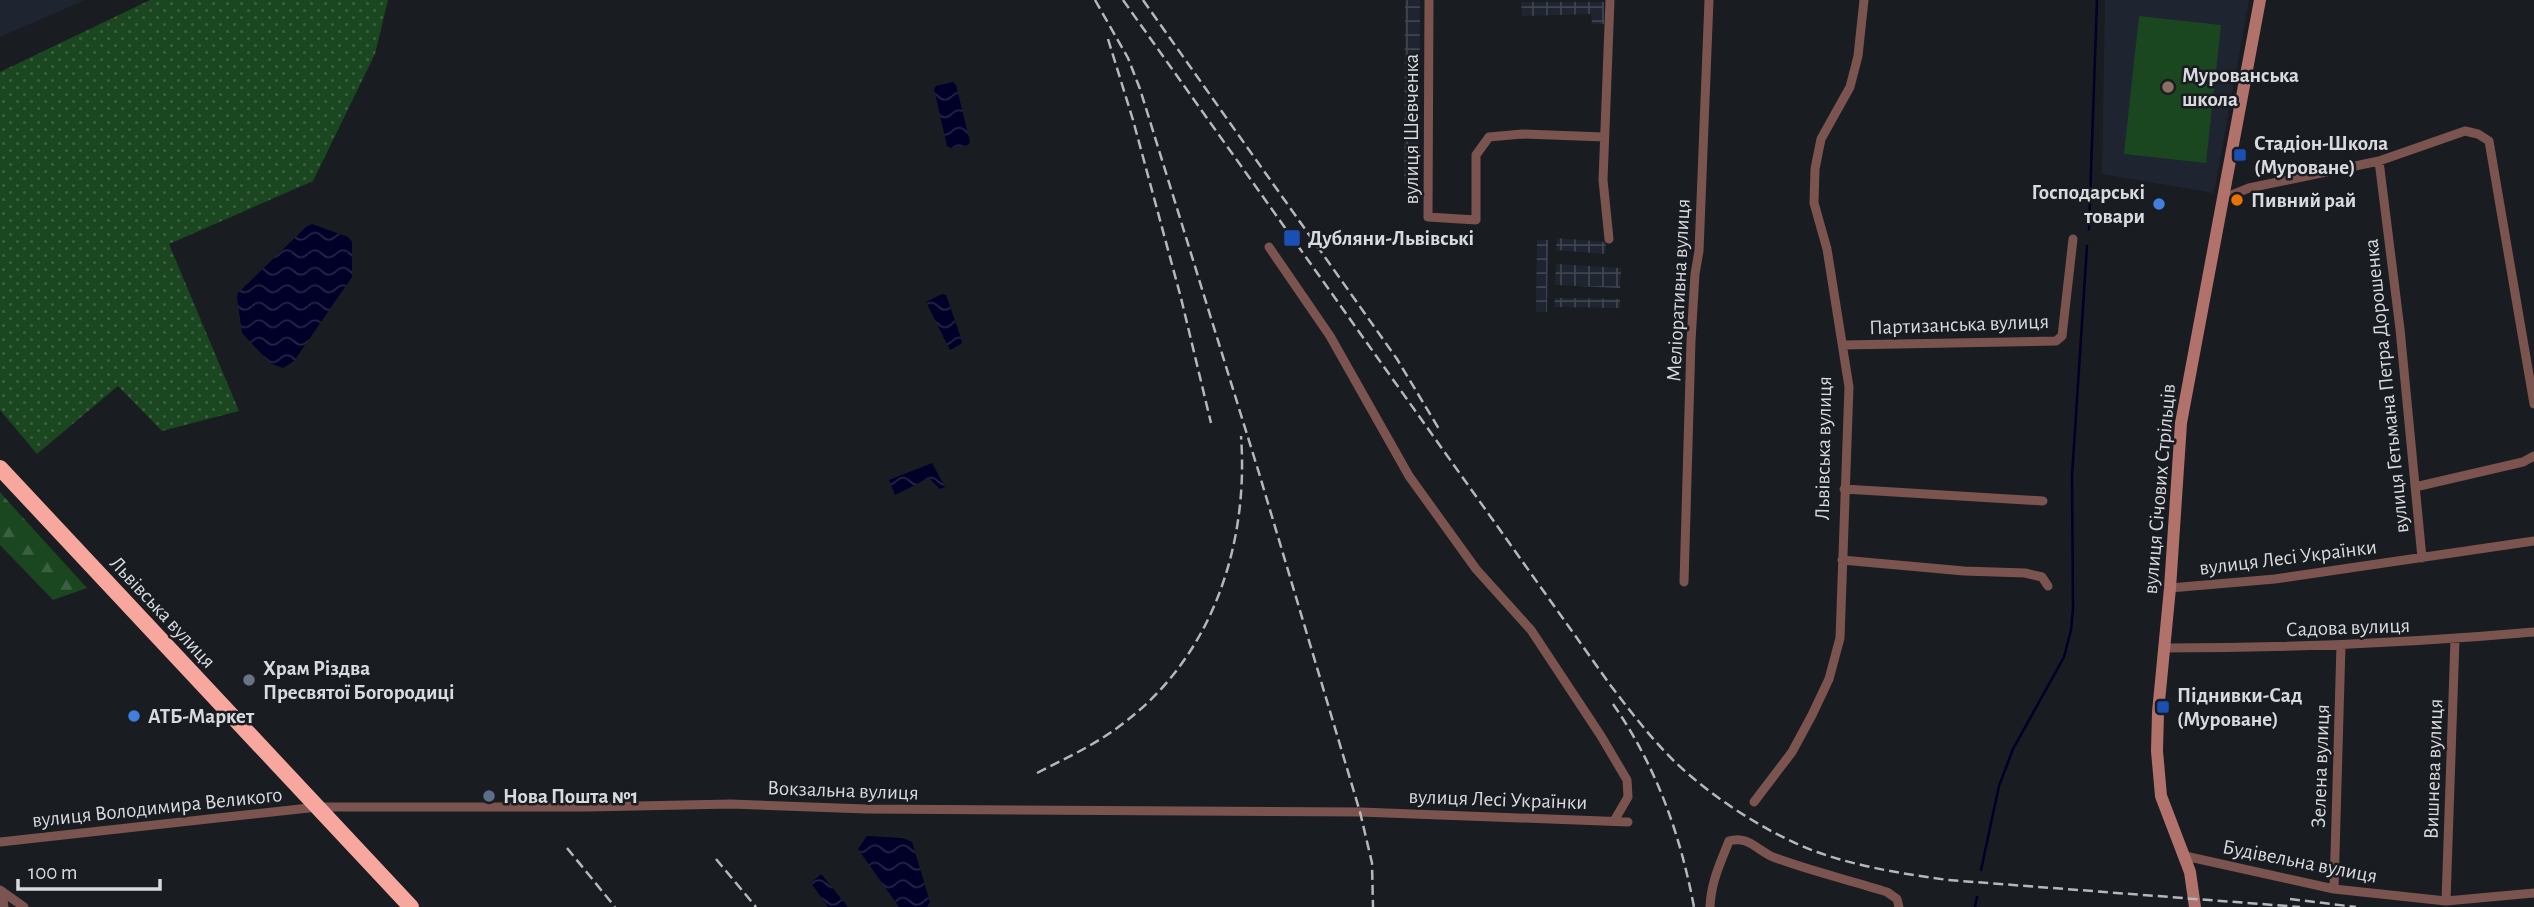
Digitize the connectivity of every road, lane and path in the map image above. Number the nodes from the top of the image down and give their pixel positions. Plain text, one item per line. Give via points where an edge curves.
1 (1429, 0) edge
2 (1610, 0) edge
3 (1709, 0) edge
4 (1864, 0) edge
5 (2260, 0) edge
6 (1604, 137) junction
7 (2379, 161) junction
8 (2224, 198) junction
9 (1609, 239) dead end
10 (2073, 239) dead end
11 (1269, 247) dead end
12 (1843, 345) junction
13 (2534, 404) edge
14 (2534, 456) edge
15 (0, 468) edge
16 (2415, 487) junction
17 (1844, 489) junction
18 (2043, 501) dead end
19 (2534, 541) edge
20 (2422, 558) junction
21 (1842, 559) junction
22 (1684, 582) dead end
23 (2048, 586) dead end
24 (2170, 588) junction
25 (2534, 632) edge
26 (2455, 639) junction
27 (2341, 645) junction
28 (2164, 648) junction
29 (1754, 802) dead end
30 (318, 807) junction
31 (1367, 812) joint
32 (1614, 821) junction
33 (1628, 822) dead end
34 (0, 842) edge
35 (2185, 856) junction
36 (2334, 889) junction
37 (1, 891) edge
38 (2534, 893) edge
39 (2446, 901) junction
40 (1898, 903) edge
41 (4, 907) edge
42 (24, 907) edge
43 (411, 907) edge
44 (1710, 907) edge
45 (2195, 907) edge

1 - 6 street, вулиця Шевченка via 1427,217 1476,220 1476,155 1489,137
2 - 6 street
3 - 22 street, Меліоративна вулиця
4 - 12 street, Львівська вулиця via 1850,88 1821,139 1815,169 1814,203 1827,249
5 - 8 street, вулиця Січових Стрільців
6 - 9 street
7 - 8 street via 2249,188
7 - 13 street via 2465,131 2489,141
7 - 16 street, вулиця Гетьмана Петра Дорошенка
8 - 24 street, вулиця Січових Стрільців via 2181,423
10 - 12 street, Партизанська вулиця via 2062,336 2056,341
11 - 32 street via 1330,336 1409,476 1476,569 1531,629 1601,736 1627,780 1628,797
12 - 17 street, Львівська вулиця via 1849,387
14 - 16 street
15 - 30 highway, Львівська вулиця
16 - 20 street, вулиця Гетьмана Петра Дорошенка
17 - 18 street
17 - 21 street, Львівська вулиця
19 - 20 street, вулиця Лесі Українки
20 - 24 street, вулиця Лесі Українки
21 - 23 street via 2025,573 2042,577
21 - 29 street, Львівська вулиця via 1840,638 1829,679 1792,752
24 - 28 street, вулиця Січових Стрільців
25 - 26 street, Садова вулиця
26 - 27 street, Садова вулиця
26 - 39 street, Вишнева вулиця
27 - 28 street, Садова вулиця
27 - 36 street, Зелена вулиця
28 - 35 street, вулиця Січових Стрільців via 2157,729 2159,782 2165,811
30 - 31 street, Вокзальна вулиця via 731,804
30 - 34 street, вулиця Володимира Великого
30 - 43 highway, Львівська вулиця
31 - 32 street, вулиця Лесі Українки
32 - 33 street, вулиця Лесі Українки
35 - 36 street, Будівельна вулиця
35 - 45 street, вулиця Січових Стрільців
36 - 39 street, Будівельна вулиця
37 - 41 street
37 - 42 street
38 - 39 street, Будівельна вулиця
40 - 44 street via 1887,892 1770,856 1737,839 1729,841 1711,889

